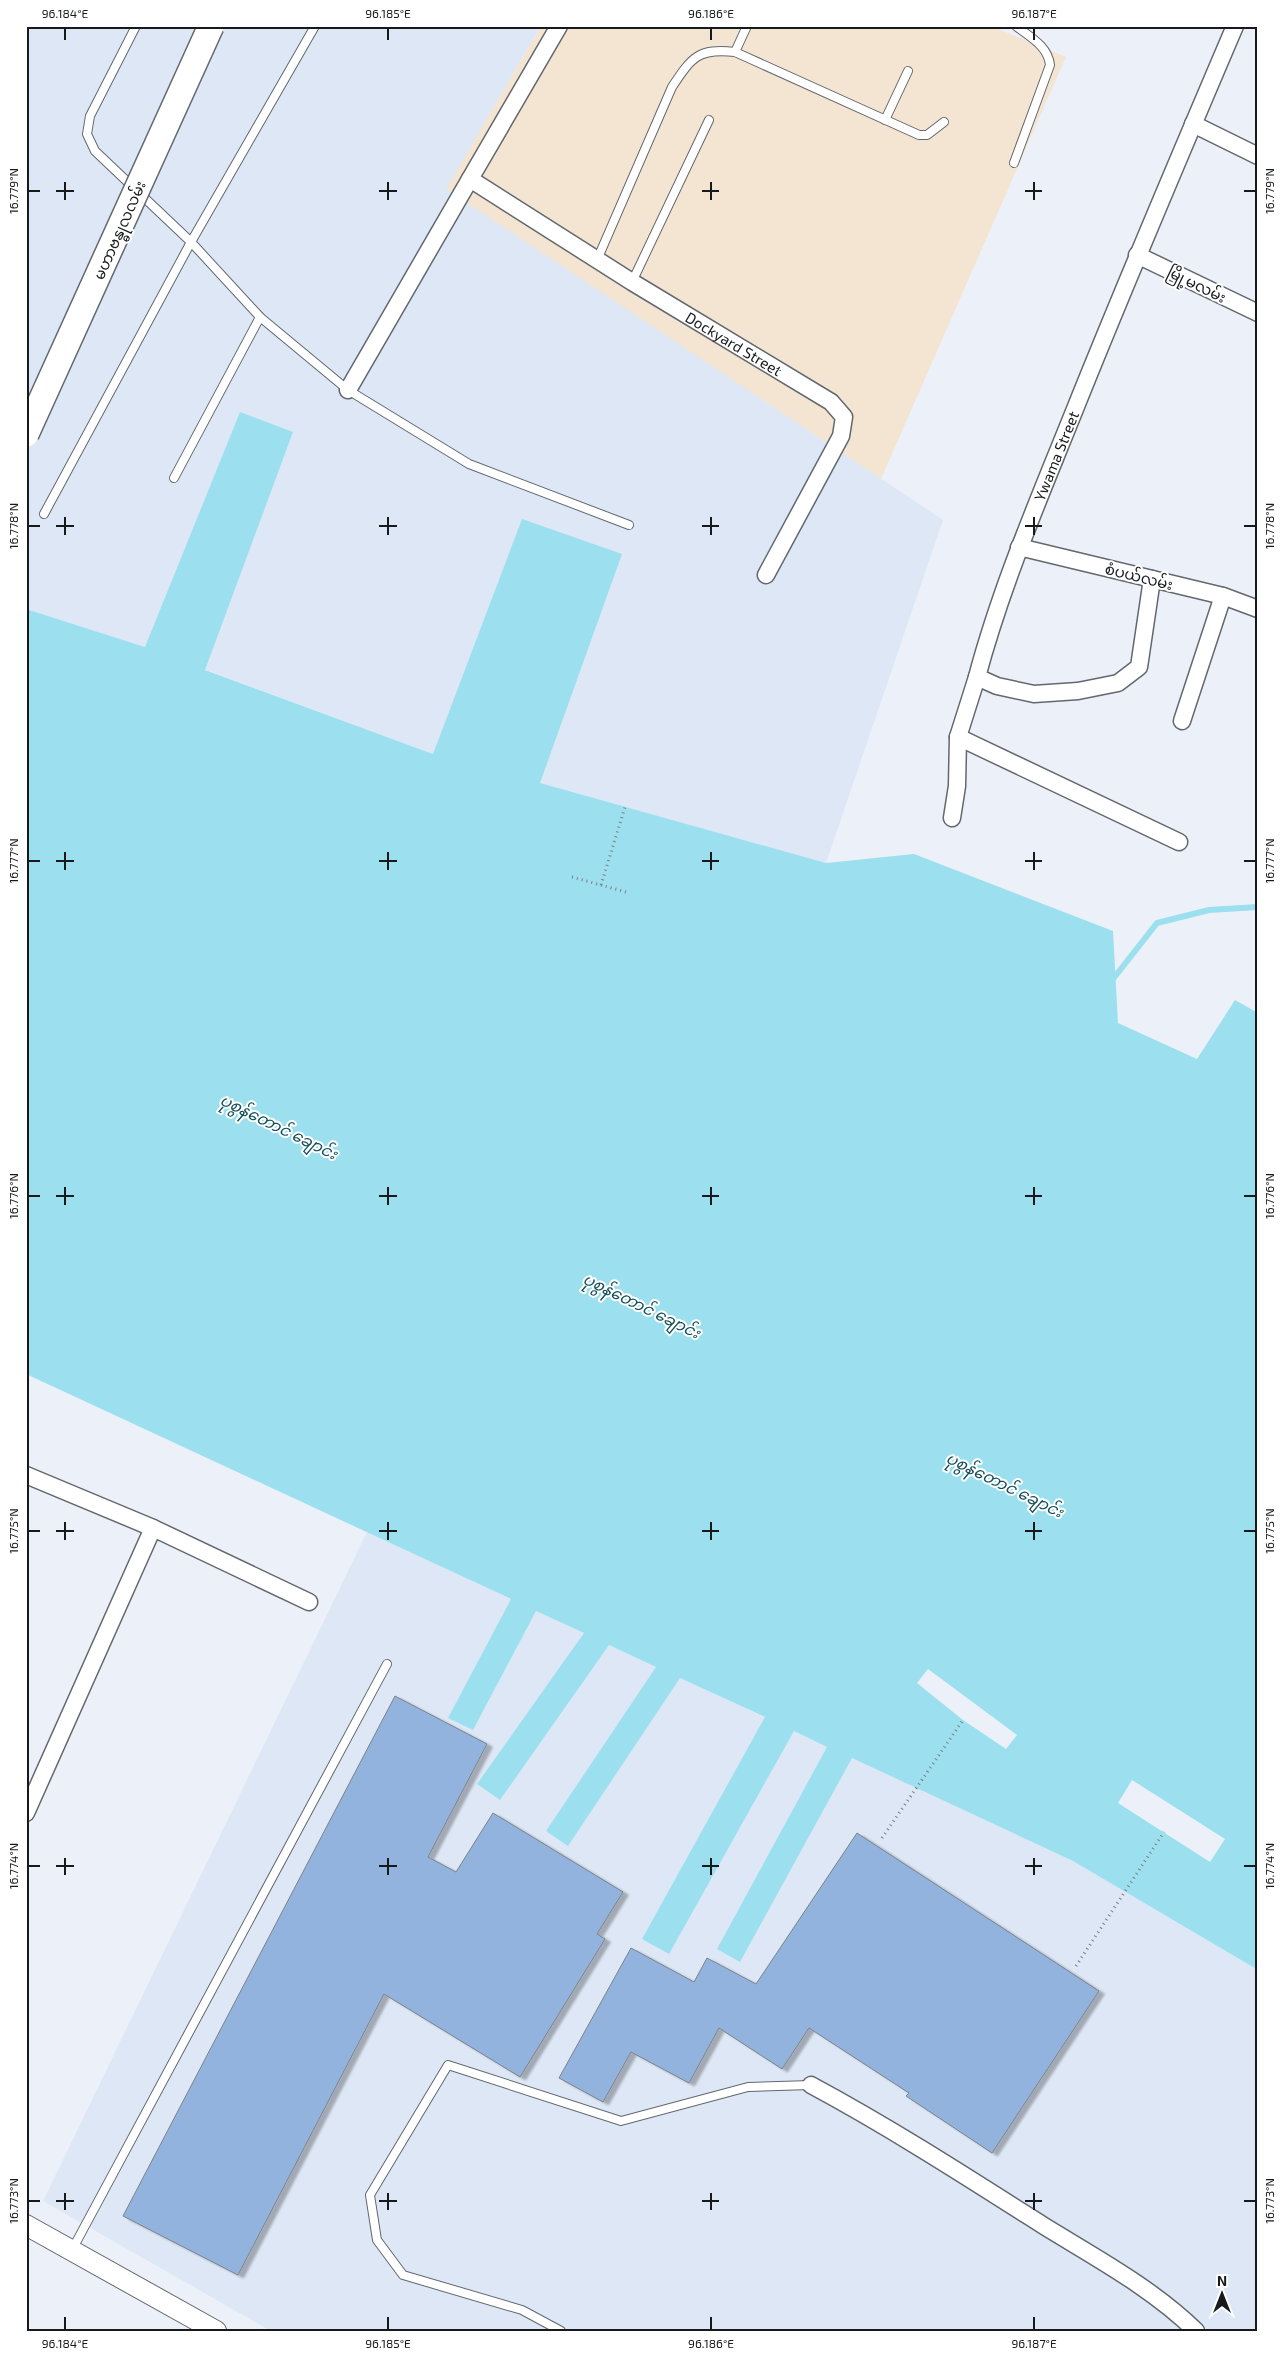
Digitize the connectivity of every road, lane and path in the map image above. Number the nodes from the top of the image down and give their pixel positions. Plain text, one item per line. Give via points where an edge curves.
1 (136, 26) edge
2 (212, 26) edge
3 (316, 26) edge
4 (559, 26) edge
5 (747, 26) edge
6 (1016, 26) edge
7 (1234, 26) edge
8 (735, 52) junction
9 (908, 71) dead end
10 (709, 120) dead end
11 (885, 120) junction
12 (944, 122) dead end
13 (1193, 124) junction
14 (1258, 156) edge
15 (1014, 163) dead end
16 (470, 179) junction
17 (191, 242) junction
18 (1137, 255) junction
19 (597, 260) junction
20 (632, 282) junction
21 (1258, 313) edge
22 (260, 317) junction
23 (348, 390) junction
24 (26, 434) edge
25 (174, 478) dead end
26 (44, 514) dead end
27 (629, 525) dead end
28 (1019, 547) junction
29 (766, 575) dead end
30 (1152, 579) junction
31 (1223, 596) junction
32 (1258, 609) edge
33 (977, 678) junction
34 (1182, 721) dead end
35 (958, 737) junction
36 (625, 807) dead end
37 (952, 818) dead end
38 (1179, 842) dead end
39 (572, 877) dead end
40 (601, 885) junction
41 (626, 892) dead end
42 (26, 1475) edge
43 (153, 1528) junction
44 (310, 1602) dead end
45 (387, 1664) dead end
46 (963, 1720) dead end
47 (26, 1813) edge
48 (1164, 1832) dead end
49 (882, 1838) dead end
50 (1076, 1966) dead end
51 (811, 2085) joint
52 (26, 2225) edge
53 (72, 2250) junction
54 (1195, 2330) edge
55 (216, 2331) edge
56 (561, 2331) edge

1 - 17 lane via 90,116 87,134 95,151
2 - 24 main road, မဟာဗန္ဓုလလမ်း, bridge
3 - 17 lane
4 - 16 street
5 - 8 lane
6 - 15 lane via 1049,55 1050,65
7 - 13 street, Ywama Street
8 - 11 lane
8 - 19 lane via 709,51 695,58 672,87
9 - 11 lane
10 - 20 lane
11 - 12 lane via 924,136
13 - 14 street
13 - 18 street, Ywama Street
16 - 19 street, Dockyard Street
16 - 23 street
17 - 22 lane
17 - 26 lane
18 - 21 street, မြို့မလမ်း
18 - 28 street, Ywama Street
19 - 20 street, Dockyard Street
20 - 29 street, Dockyard Street via 831,402 844,417 842,436
22 - 23 lane
22 - 25 lane
23 - 27 lane via 469,464
28 - 30 street, စံပယ်လမ်း
28 - 33 street, Ywama Street via 987,638
30 - 31 street, စံပယ်လမ်း
30 - 33 street via 1139,667 1118,683 1078,691 1034,694
31 - 32 street, စံပယ်လမ်း
31 - 34 street
33 - 35 street, Ywama Street
35 - 37 street, Ywama Street via 957,786
35 - 38 street
36 - 40 path
39 - 40 path
40 - 41 path
42 - 43 street
43 - 44 street
43 - 47 street
45 - 53 lane
46 - 49 path
48 - 50 path
51 - 54 street via 876,2120 1112,2268 1174,2309
51 - 56 lane via 748,2087 621,2121 448,2065 370,2195 377,2240 403,2275 522,2310
52 - 53 street
53 - 55 street

